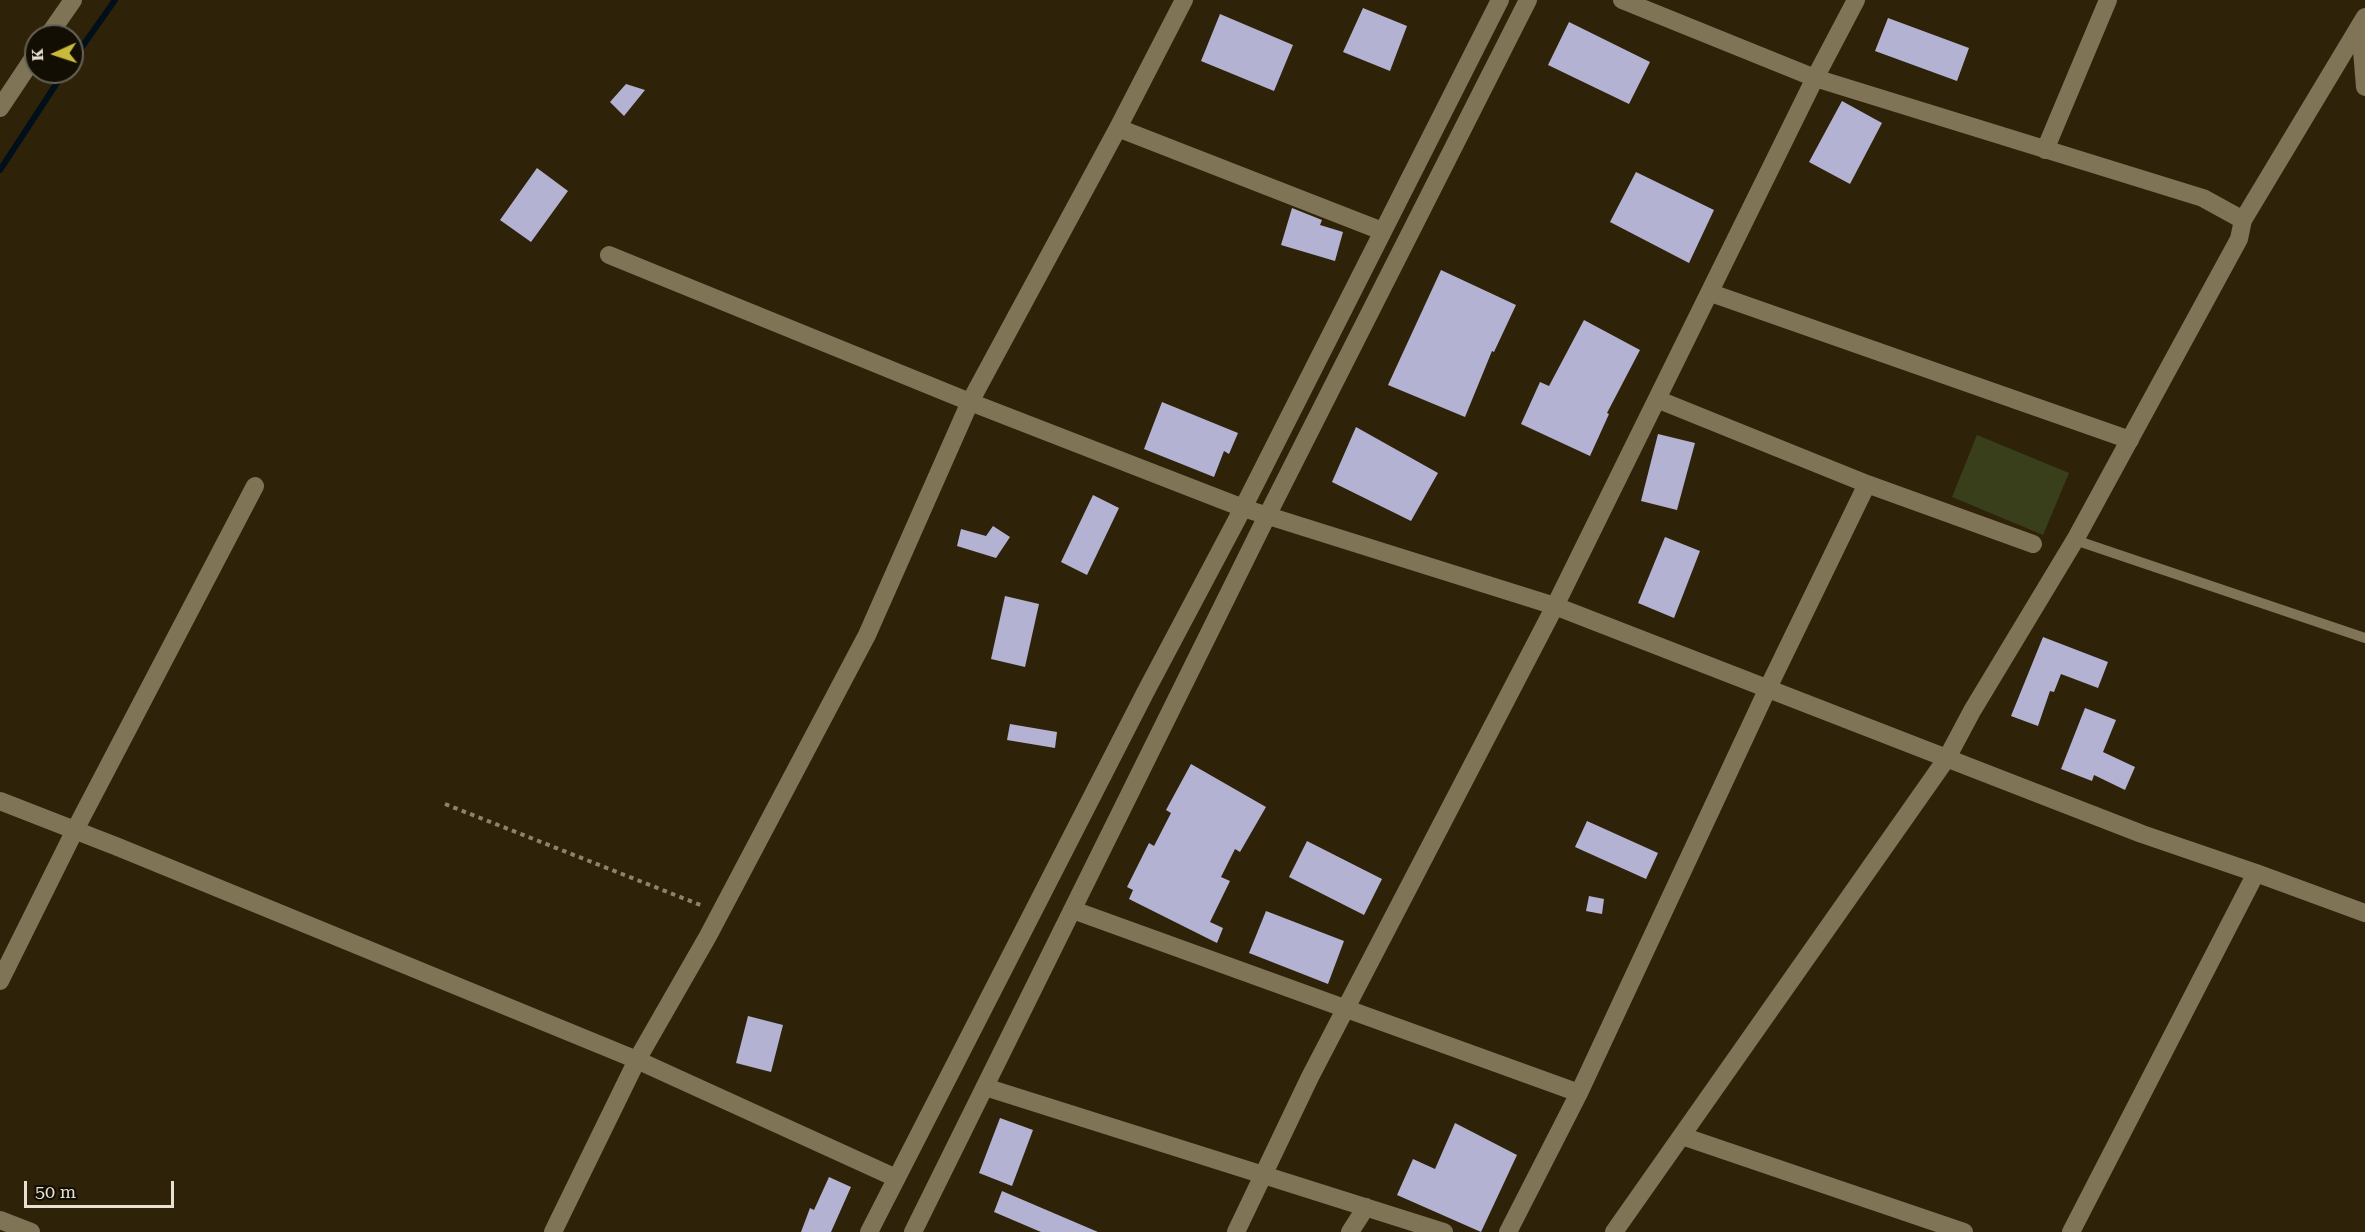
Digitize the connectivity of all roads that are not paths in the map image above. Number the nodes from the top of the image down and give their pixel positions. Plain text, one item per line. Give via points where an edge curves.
1 (73, 0) edge
2 (1184, 0) edge
3 (1500, 0) edge
4 (1528, 0) edge
5 (1622, 0) edge
6 (1856, 0) edge
7 (2108, 0) edge
8 (2365, 17) edge
9 (56, 24) edge
10 (2365, 28) edge
11 (24, 72) edge
12 (1815, 78) junction
13 (2365, 87) edge
14 (0, 108) edge
15 (1118, 128) junction
16 (2045, 150) junction
17 (2243, 220) junction
18 (1382, 231) junction
19 (609, 255) dead end
20 (1711, 292) junction
21 (1659, 400) junction
22 (970, 402) junction
23 (2130, 440) junction
24 (1867, 484) junction
25 (255, 486) dead end
26 (1243, 508) junction
27 (1267, 516) junction
28 (2075, 540) junction
29 (2033, 544) dead end
30 (1555, 606) junction
31 (2365, 638) edge
32 (1768, 688) junction
33 (1947, 758) junction
34 (0, 801) edge
35 (75, 830) junction
36 (2256, 873) junction
37 (1073, 910) junction
38 (2365, 913) edge
39 (0, 981) edge
40 (1346, 1009) junction
41 (637, 1060) junction
42 (986, 1087) junction
43 (1579, 1093) junction
44 (1682, 1136) junction
45 (1263, 1175) junction
46 (896, 1178) junction
47 (1366, 1207) junction
48 (0, 1220) edge
49 (31, 1232) edge
50 (553, 1232) edge
51 (869, 1232) edge
52 (913, 1232) edge
53 (1236, 1232) edge
54 (1350, 1232) edge
55 (1444, 1232) edge
56 (1508, 1232) edge
57 (1614, 1232) edge
58 (1964, 1232) edge
59 (2071, 1232) edge

1 - 9 street
2 - 15 street
3 - 18 street
4 - 27 street
5 - 12 street
6 - 12 street
7 - 16 street
8 - 17 street
10 - 13 street
11 - 14 street
12 - 16 street
12 - 20 street
15 - 18 street
15 - 22 street
16 - 17 street via 2203,198
17 - 23 street via 2239,239
18 - 26 street
19 - 22 street
20 - 21 street
20 - 23 street
21 - 24 street
21 - 30 street
22 - 26 street
22 - 41 street via 867,635 720,914
23 - 28 street
24 - 29 street
24 - 32 street
25 - 35 street
26 - 27 street
26 - 46 street
27 - 30 street
27 - 37 street
28 - 31 lane
28 - 33 street
30 - 32 street
30 - 40 street
32 - 33 street
32 - 43 street
33 - 36 street via 2142,834
33 - 44 street
34 - 35 street
35 - 39 street
35 - 41 street
36 - 38 street
36 - 59 street
37 - 40 street
37 - 42 street
40 - 43 street
40 - 45 street
41 - 46 street
41 - 50 street
42 - 45 street
42 - 52 street
43 - 56 street
44 - 57 street
44 - 58 street
45 - 47 street
45 - 53 street
46 - 51 street
47 - 54 street
47 - 55 street
48 - 49 street

